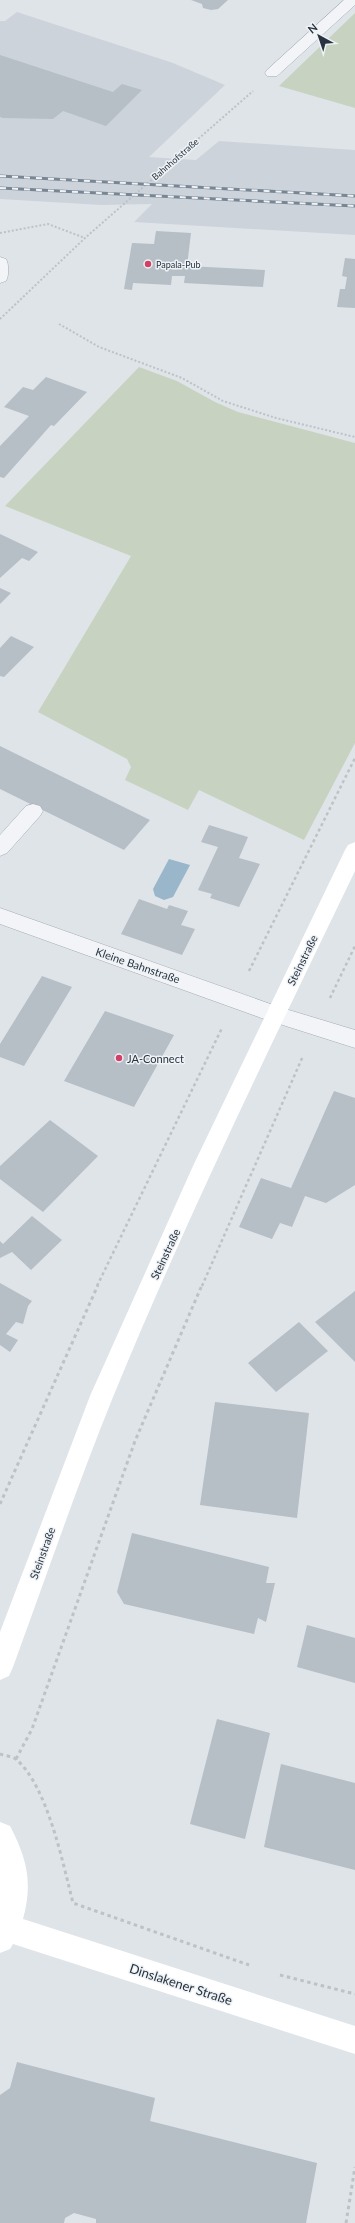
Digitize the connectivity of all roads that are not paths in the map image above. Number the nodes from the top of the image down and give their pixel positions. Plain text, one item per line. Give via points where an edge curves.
1 (352, 0) edge
2 (272, 73) road end
3 (0, 262) edge
4 (0, 278) edge
5 (33, 811) dead end
6 (0, 848) edge
7 (355, 850) edge
8 (0, 916) edge
9 (275, 1014) junction
10 (355, 1039) edge
11 (0, 1667) edge
12 (0, 1836) edge
13 (3, 1934) edge
14 (355, 2040) edge

1 - 2 street
3 - 4 street
5 - 6 street
7 - 9 street, Steinstraße
8 - 9 street, Kleine Bahnstraße
9 - 10 street, Kleine Bahnstraße
9 - 11 street, Steinstraße via 117,1359 68,1482
12 - 13 street via 12,1860 14,1894
13 - 14 street, Dinslakener Straße

